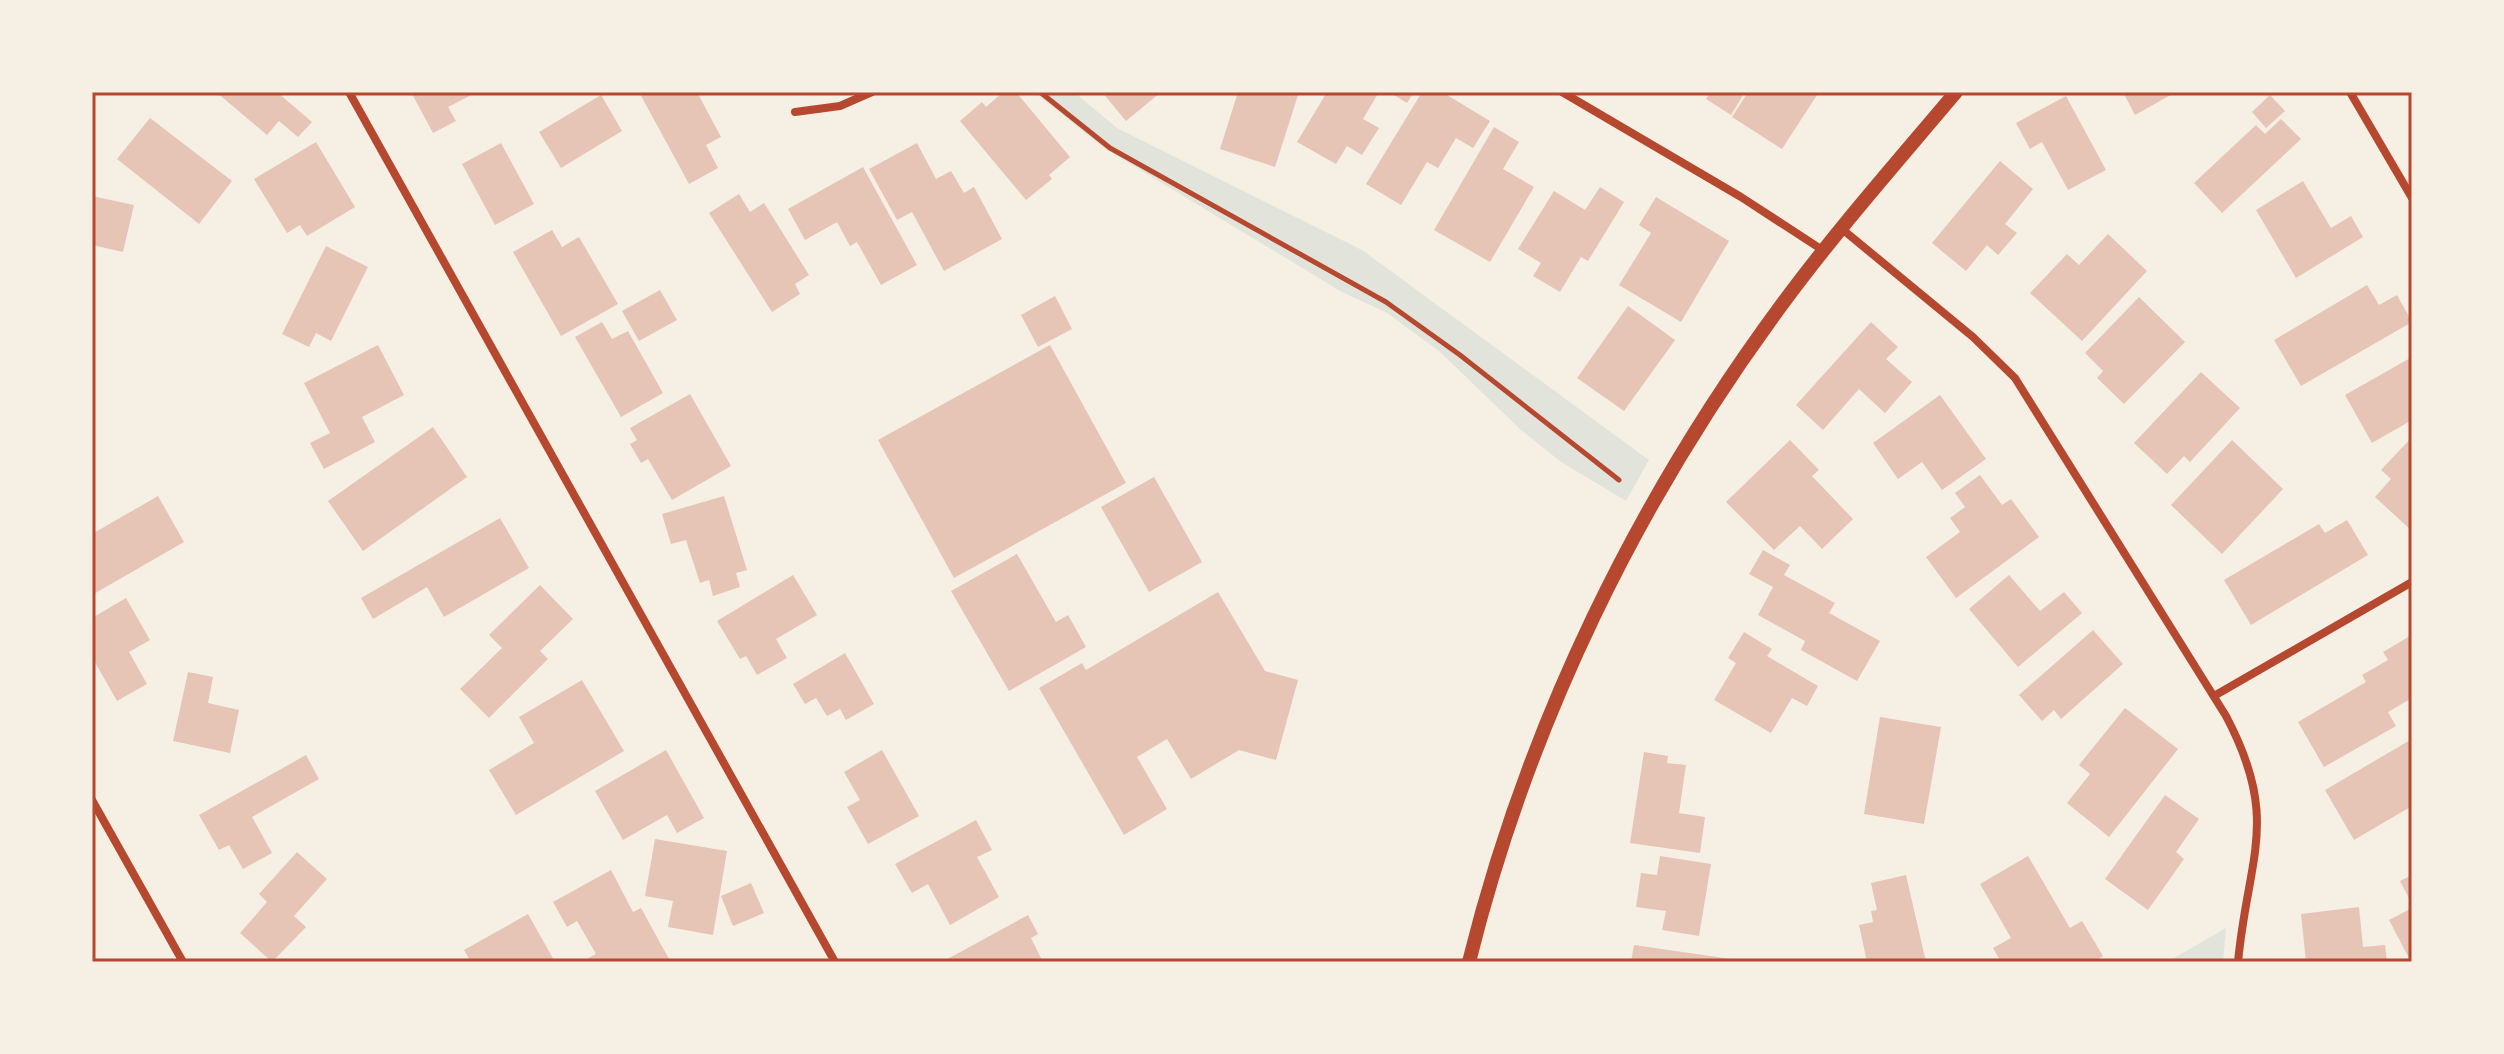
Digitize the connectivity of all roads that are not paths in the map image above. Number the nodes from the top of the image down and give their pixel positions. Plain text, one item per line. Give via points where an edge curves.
1 (349, 92) edge
2 (872, 92) edge
3 (1562, 92) edge
4 (1956, 92) edge
5 (2350, 92) edge
6 (795, 112) dead end
7 (2412, 198) edge
8 (1842, 229) junction
9 (1824, 251) junction
10 (2412, 582) edge
11 (2214, 696) junction
12 (92, 800) edge
13 (833, 959) edge
14 (183, 962) edge
15 (820, 962) edge
16 (1469, 962) edge
17 (2238, 962) edge

1 - 13 street
2 - 6 street via 823,110
3 - 9 street
4 - 8 street
5 - 7 street
8 - 9 street
8 - 11 street via 2015,378
9 - 16 street via 1729,379 1625,552 1572,663 1528,774
10 - 11 street
11 - 17 street via 2241,745 2258,799 2257,846
12 - 14 street
13 - 15 street

